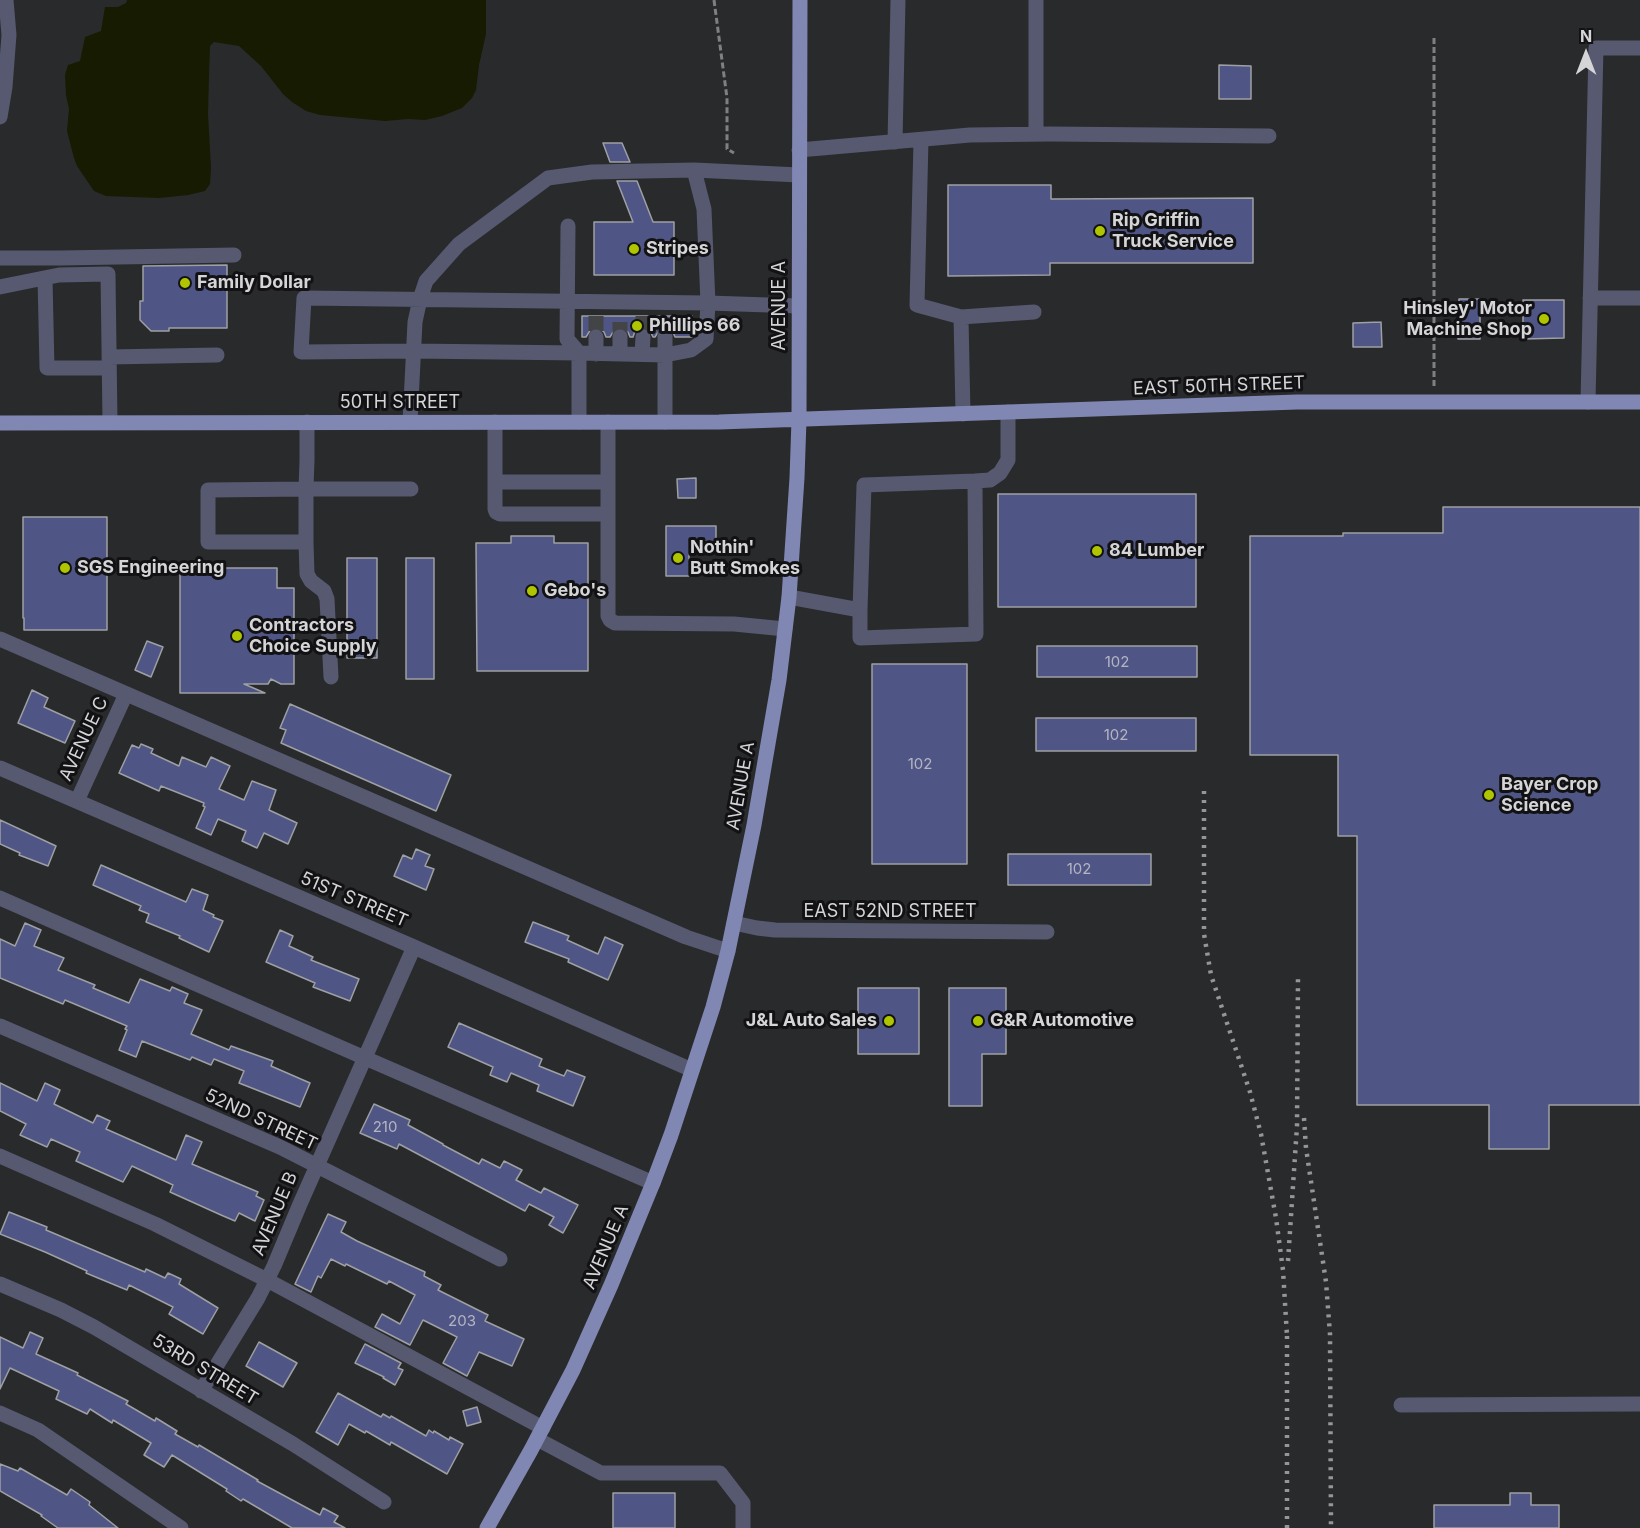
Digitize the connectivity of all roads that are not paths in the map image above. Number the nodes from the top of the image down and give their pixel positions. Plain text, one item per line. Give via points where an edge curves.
1 (6, 0) edge
2 (800, 0) edge
3 (898, 0) edge
4 (1036, 0) edge
5 (1640, 48) edge
6 (0, 117) edge
7 (1036, 134) junction
8 (1269, 136) dead end
9 (921, 140) junction
10 (895, 142) junction
11 (800, 150) junction
12 (694, 170) junction
13 (800, 175) junction
14 (568, 226) dead end
15 (234, 255) dead end
16 (0, 258) edge
17 (45, 278) junction
18 (0, 287) edge
19 (1590, 298) junction
20 (1640, 298) edge
21 (420, 299) junction
22 (567, 301) junction
23 (708, 303) junction
24 (800, 306) junction
25 (1034, 312) dead end
26 (961, 317) junction
27 (596, 337) tunnel mouth
28 (620, 337) tunnel mouth
29 (643, 337) tunnel mouth
30 (664, 337) tunnel mouth
31 (414, 351) junction
32 (579, 353) junction
33 (596, 354) junction
34 (620, 354) junction
35 (642, 354) junction
36 (218, 355) dead end
37 (665, 355) junction
38 (109, 363) junction
39 (1588, 402) junction
40 (1640, 402) edge
41 (1008, 412) junction
42 (963, 414) junction
43 (800, 420) junction
44 (110, 422) junction
45 (307, 422) junction
46 (410, 422) junction
47 (495, 422) junction
48 (579, 422) junction
49 (608, 422) junction
50 (665, 422) junction
51 (0, 423) edge
52 (495, 482) junction
53 (608, 482) junction
54 (975, 482) junction
55 (306, 489) junction
56 (411, 489) dead end
57 (608, 514) junction
58 (306, 542) junction
59 (789, 597) junction
60 (860, 610) junction
61 (785, 629) junction
62 (0, 639) edge
63 (331, 677) dead end
64 (126, 694) junction
65 (0, 768) edge
66 (76, 801) junction
67 (0, 898) edge
68 (734, 923) junction
69 (1047, 932) dead end
70 (414, 947) junction
71 (728, 951) junction
72 (0, 1026) edge
73 (364, 1058) junction
74 (692, 1070) junction
75 (0, 1156) edge
76 (316, 1167) junction
77 (653, 1183) junction
78 (500, 1259) dead end
79 (267, 1280) junction
80 (0, 1284) edge
81 (201, 1390) junction
82 (1640, 1404) edge
83 (1401, 1405) dead end
84 (0, 1413) edge
85 (540, 1434) junction
86 (384, 1502) dead end
87 (181, 1528) edge
88 (487, 1528) edge
89 (743, 1528) edge

1 - 6 street via 9,35
2 - 11 main road, AVENUE A
3 - 10 street
4 - 7 street
5 - 19 street via 1596,48
7 - 8 street
7 - 9 street
9 - 10 street
9 - 26 street via 917,305
10 - 11 street
11 - 13 main road, AVENUE A
12 - 13 street
12 - 21 street via 592,172 548,178 459,244 426,281
12 - 23 street via 705,209
13 - 24 main road, AVENUE A
14 - 22 street
15 - 16 street
17 - 18 street
17 - 38 street via 47,368
17 - 38 street via 108,274
19 - 20 street
19 - 39 street
21 - 22 street
21 - 31 street
21 - 31 street via 304,298 302,352
22 - 23 street via 596,309 665,309
22 - 32 street via 567,339
23 - 24 street
23 - 37 street via 706,339 691,350
24 - 43 main road, AVENUE A
25 - 26 street
26 - 42 street
27 - 33 street
28 - 34 street
29 - 35 street
30 - 37 street
31 - 32 street
31 - 46 street
32 - 33 street
32 - 48 street
33 - 34 street
34 - 35 street
35 - 37 street
36 - 38 street
37 - 50 street
38 - 44 street
39 - 40 main road, EAST 50TH STREET
39 - 41 main road, EAST 50TH STREET via 1297,402
41 - 42 main road, EAST 50TH STREET
41 - 54 street via 1008,460 990,480
42 - 43 main road, EAST 50TH STREET
43 - 50 main road, 50TH STREET
43 - 59 main road, AVENUE A
44 - 45 main road, 50TH STREET
44 - 51 main road, 50TH STREET
45 - 46 main road, 50TH STREET
45 - 55 street
46 - 47 main road, 50TH STREET
47 - 48 main road, 50TH STREET
47 - 52 street
48 - 49 main road, 50TH STREET
49 - 50 main road, 50TH STREET
49 - 53 street
52 - 53 street
52 - 57 street via 495,508 500,514
53 - 57 street
54 - 60 street via 864,485
54 - 60 street via 976,634 860,638
55 - 56 street
55 - 58 street
55 - 58 street via 208,490 208,542
57 - 61 street via 609,620
58 - 63 street via 307,574 327,599
59 - 60 street
59 - 61 main road, AVENUE A
61 - 68 main road, AVENUE A via 768,751
62 - 64 street
64 - 66 street, AVENUE C
64 - 71 street via 686,938
65 - 66 street, 51ST STREET
66 - 70 street, 51ST STREET
67 - 73 street
68 - 69 street, EAST 52ND STREET via 775,930
68 - 71 main road, AVENUE A
70 - 73 street, AVENUE B
70 - 74 street, 51ST STREET
71 - 74 main road, AVENUE A
72 - 76 street, 52ND STREET via 280,1147
73 - 76 street, AVENUE B
73 - 77 street
74 - 77 main road, AVENUE A
75 - 79 street via 155,1224
76 - 78 street, 52ND STREET
76 - 79 street, AVENUE B
77 - 85 main road, AVENUE A via 573,1370
79 - 81 street, AVENUE B
79 - 85 street
80 - 81 street, 53RD STREET via 94,1327
81 - 86 street, 53RD STREET
82 - 83 street
84 - 87 street via 38,1430
85 - 88 main road, AVENUE A
85 - 89 street via 601,1473 720,1473 743,1503

